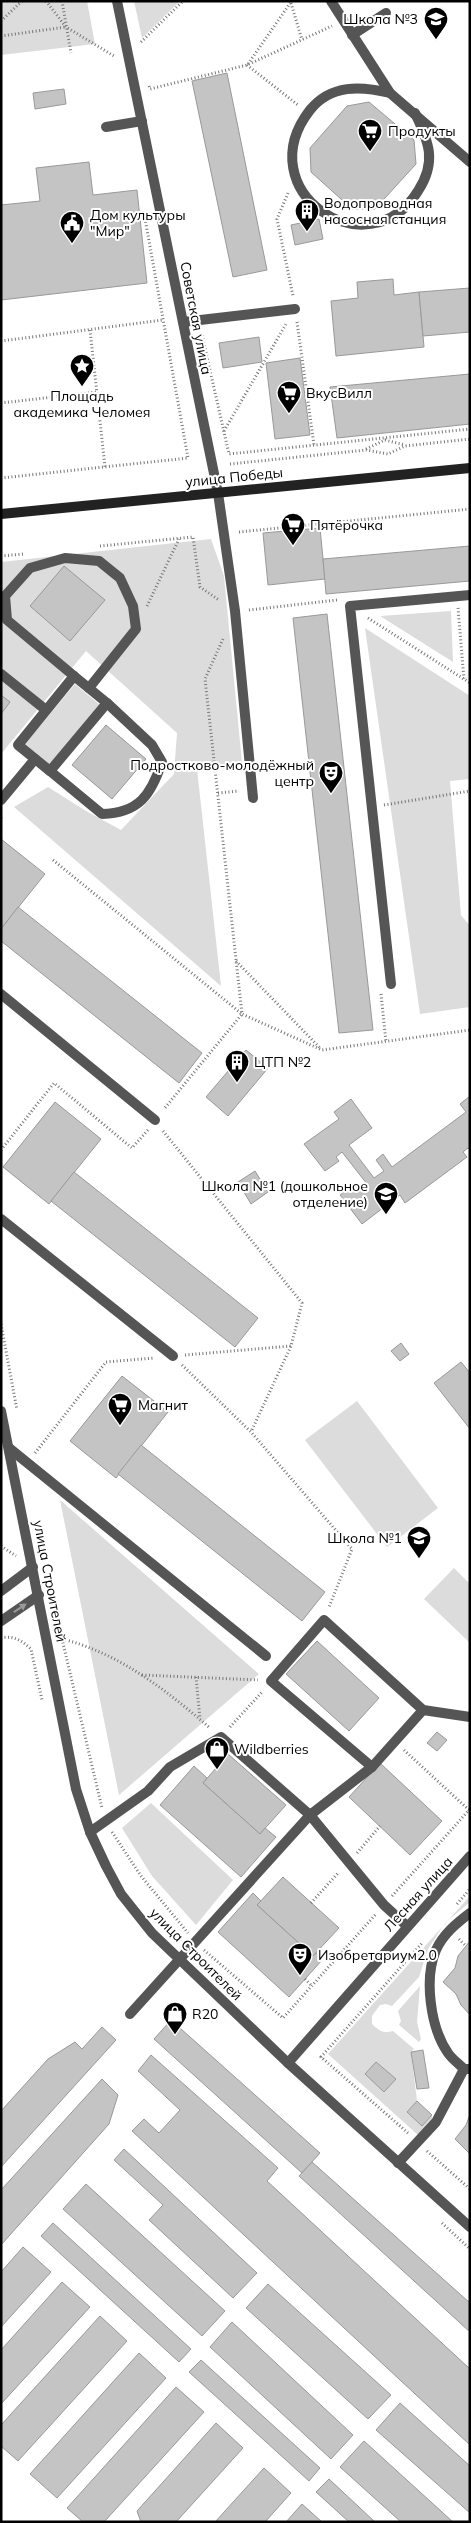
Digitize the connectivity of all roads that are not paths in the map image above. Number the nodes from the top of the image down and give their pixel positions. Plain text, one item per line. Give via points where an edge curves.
1 (117, 1) edge
2 (331, 1) edge
3 (386, 13) dead end
4 (352, 35) junction
5 (390, 93) junction
6 (415, 113) junction
7 (142, 121) junction
8 (106, 127) dead end
9 (470, 162) edge
10 (295, 309) road end
11 (183, 322) junction
12 (470, 468) edge
13 (218, 492) junction
14 (1, 514) edge
15 (470, 595) edge
16 (1, 674) edge
17 (74, 676) junction
18 (89, 688) junction
19 (106, 703) junction
20 (46, 710) junction
21 (35, 759) junction
22 (50, 771) junction
23 (252, 794) road end
24 (1, 800) edge
25 (391, 984) dead end
26 (1, 994) edge
27 (155, 1120) road end
28 (1, 1219) edge
29 (173, 1356) road end
30 (1, 1411) edge
31 (9, 1448) junction
32 (33, 1567) junction
33 (1, 1591) edge
34 (39, 1595) junction
35 (1, 1621) edge
36 (266, 1656) dead end
37 (423, 1710) junction
38 (470, 1717) edge
39 (372, 1767) junction
40 (310, 1815) junction
41 (90, 1832) junction
42 (470, 1856) edge
43 (470, 1913) edge
44 (407, 1926) junction
45 (179, 1959) junction
46 (130, 2014) dead end
47 (288, 2063) junction
48 (467, 2069) edge
49 (398, 2163) junction
50 (470, 2227) edge

1 - 7 street, Советская улица
2 - 4 street
3 - 4 street
4 - 5 street
5 - 6 street
5 - 6 street via 365,87 337,90 316,104 299,124 292,150 294,176 310,203 332,219 360,225 382,222 410,205 426,180 430,164 428,140
6 - 9 street
7 - 8 street
7 - 11 street, Советская улица
10 - 11 street
11 - 13 street, Советская улица
12 - 13 street, улица Победы
13 - 14 street, улица Победы
13 - 23 street, Советская улица via 235,611
15 - 25 street via 350,606
16 - 20 street
17 - 18 street
17 - 18 street via 7,620 5,596 30,568 64,558 99,561 120,578 133,606 136,629
17 - 20 street
18 - 19 street
19 - 22 street
19 - 22 street via 152,745 162,762 155,783 138,806 119,814 102,814
20 - 21 street via 18,745
21 - 22 street
21 - 24 street
26 - 27 street
28 - 29 street
30 - 31 street, улица Строителей
31 - 32 street, улица Строителей
31 - 36 street
32 - 33 street
32 - 34 street, улица Строителей
35 -> 34 street
34 - 41 street, улица Строителей via 76,1789
37 - 38 street
37 - 39 street
37 - 39 street via 324,1620 271,1681
39 - 40 street
40 - 41 street via 221,1737 170,1767 148,1791
40 - 44 street via 384,1905
40 - 45 street
41 - 45 street, улица Строителей via 121,1894 152,1933
42 - 44 street, Лесная улица
43 - 48 street via 450,1930 436,1949 429,1976 431,2007 440,2036 448,2054
44 - 47 street, Лесная улица
45 - 46 street
45 - 47 street, улица Строителей
47 - 49 street, улица Строителей
48 - 49 street via 436,2122
49 - 50 street, улица Строителей

